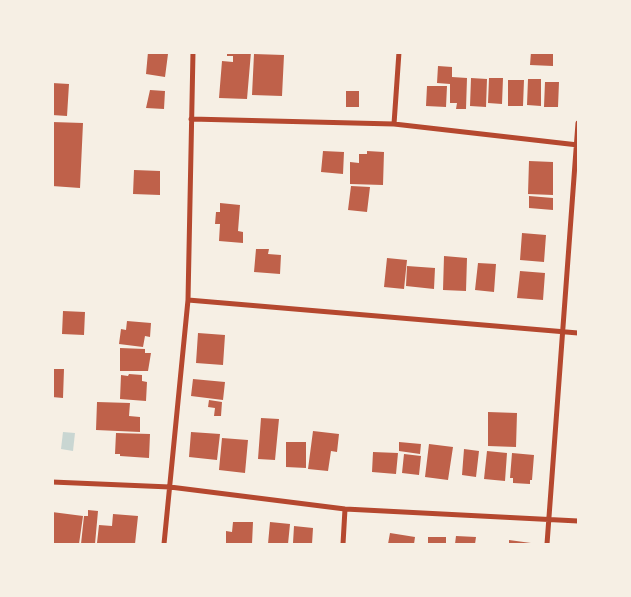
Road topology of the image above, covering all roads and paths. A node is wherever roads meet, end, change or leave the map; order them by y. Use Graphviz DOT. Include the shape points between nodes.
graph roads {
  1 [pos="193,52"];
  2 [pos="399,52"];
  3 [pos="191,119"];
  4 [pos="578,123"];
  5 [pos="394,124"];
  6 [pos="578,145"];
  7 [pos="188,300"];
  8 [pos="564,332"];
  9 [pos="578,333"];
  10 [pos="52,482"];
  11 [pos="170,487"];
  12 [pos="345,509"];
  13 [pos="549,519"];
  14 [pos="578,521"];
  15 [pos="164,544"];
  16 [pos="343,544"];
  17 [pos="547,544"];
  1 -- 3 [label="street"];
  2 -- 5 [label="street"];
  3 -- 5 [label="street"];
  3 -- 7 [label="street"];
  4 -- 6 [label="street"];
  5 -- 6 [label="street"];
  6 -- 8 [label="street"];
  7 -- 8 [label="street"];
  7 -- 11 [label="street"];
  8 -- 9 [label="street"];
  8 -- 13 [label="street"];
  10 -- 11 [label="street"];
  11 -- 12 [label="street"];
  11 -- 15 [label="street"];
  12 -- 13 [label="street"];
  12 -- 16 [label="street"];
  13 -- 14 [label="street"];
  13 -- 17 [label="street"];
}
